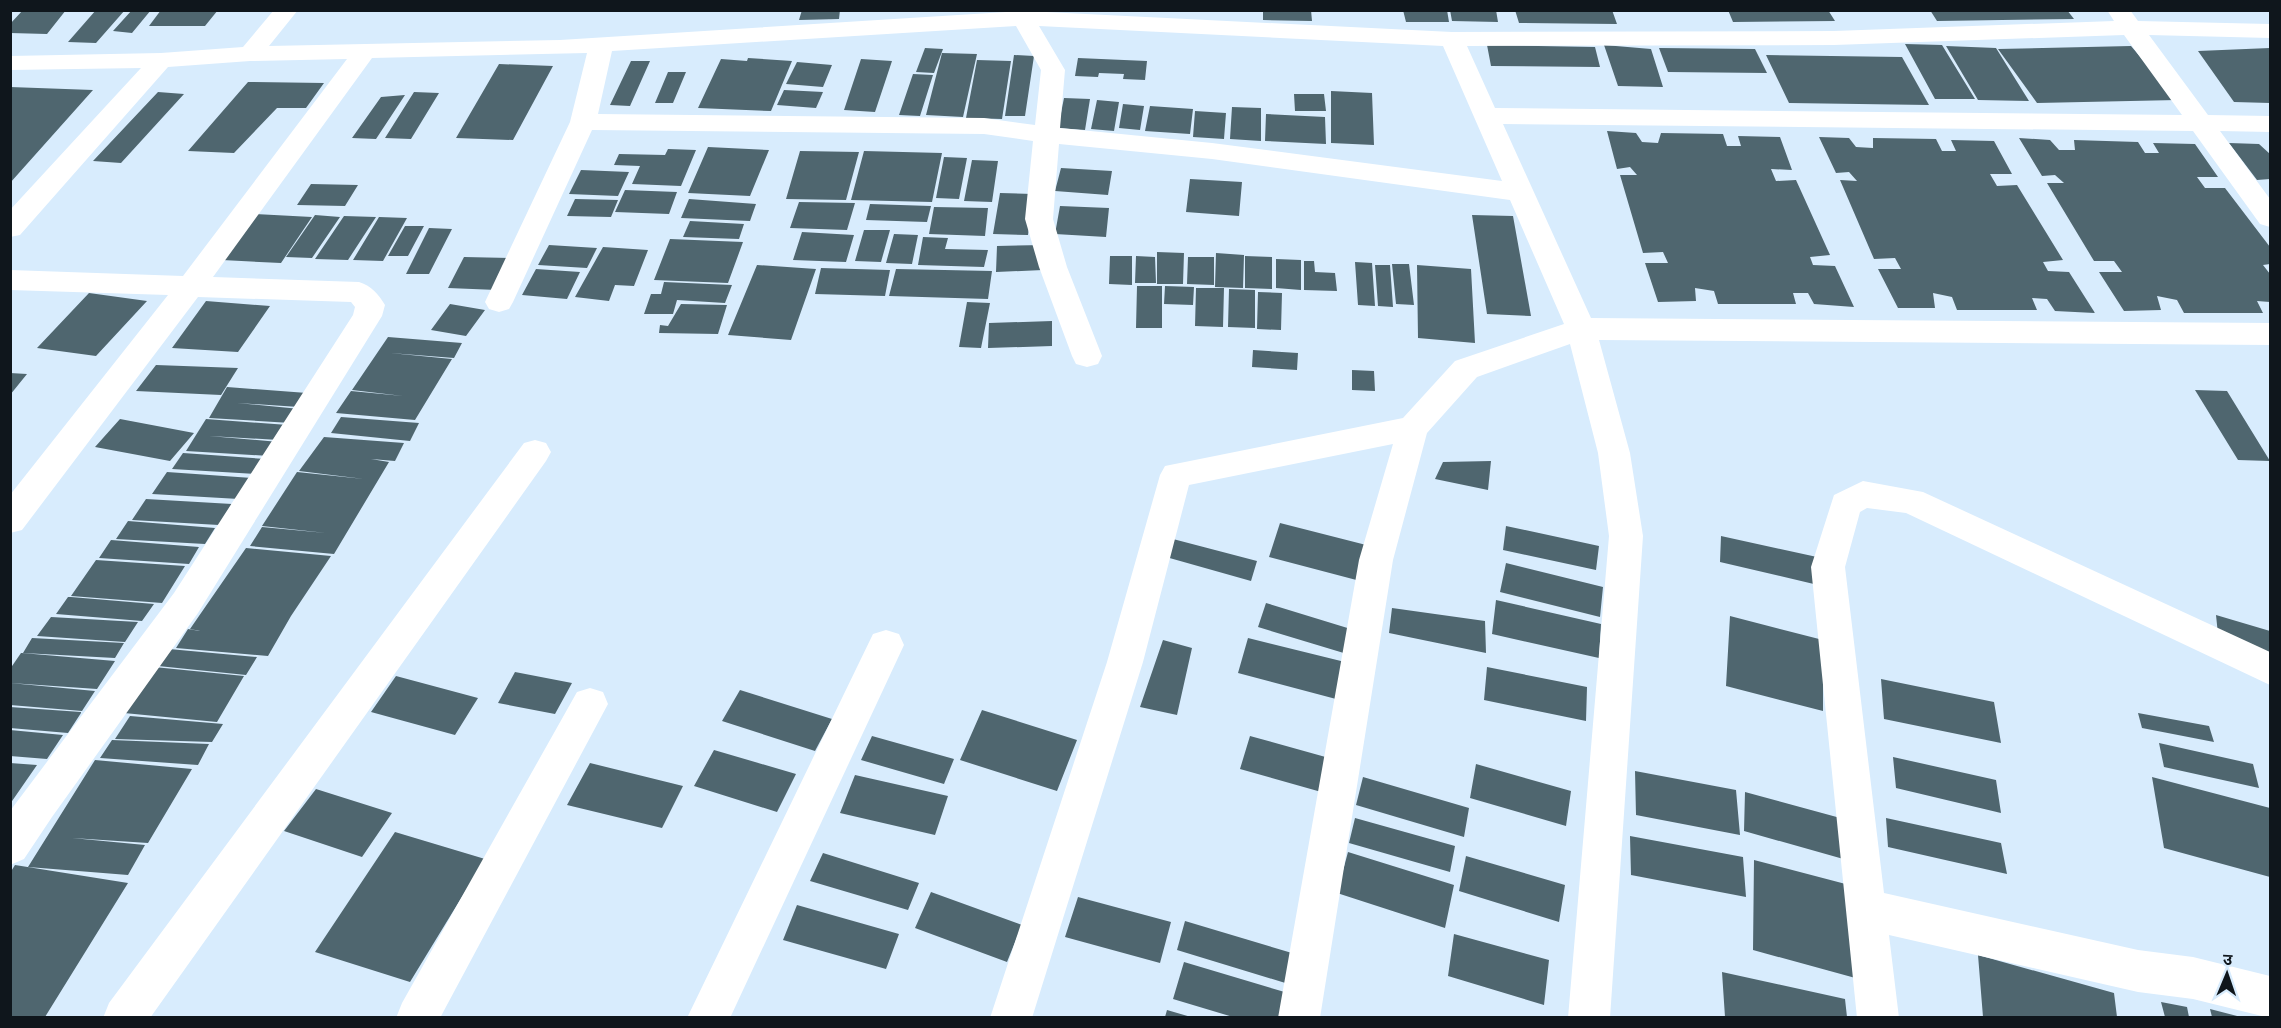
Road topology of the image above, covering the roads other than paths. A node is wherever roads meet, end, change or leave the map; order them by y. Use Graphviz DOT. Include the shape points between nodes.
graph roads {
  1 [pos="287,10"];
  2 [pos="1019,14"];
  3 [pos="2124,19"];
  4 [pos="2271,30"];
  5 [pos="1452,39"];
  6 [pos="601,45"];
  7 [pos="365,51"];
  8 [pos="250,54"];
  9 [pos="161,60"];
  10 [pos="10,63"];
  11 [pos="1487,116"];
  12 [pos="583,122"];
  13 [pos="2199,123"];
  14 [pos="2271,124"];
  15 [pos="1045,135"];
  16 [pos="1522,193"];
  17 [pos="2271,218"];
  18 [pos="10,228"];
  19 [pos="10,280"];
  20 [pos="190,287"];
  21 [pos="499,302"];
  22 [pos="1581,329"];
  23 [pos="2271,334"];
  24 [pos="1087,356"];
  25 [pos="1413,428"];
  26 [pos="535,452"];
  27 [pos="10,520"];
  28 [pos="886,645"];
  29 [pos="2271,669"];
  30 [pos="590,704"];
  31 [pos="10,846"];
  32 [pos="1866,909"];
  33 [pos="2271,998"];
  34 [pos="123,1017"];
  35 [pos="417,1017"];
  36 [pos="708,1017"];
  37 [pos="1011,1017"];
  38 [pos="1299,1017"];
  39 [pos="1589,1017"];
  40 [pos="1878,1017"];
  1 -- 8 [label="street"];
  2 -- 5 [label="street"];
  2 -- 6 [label="street"];
  2 -- 15 [label="street" via="1053,70"];
  3 -- 4 [label="street"];
  3 -- 5 [label="street" via="1834,38"];
  3 -- 13 [label="street"];
  5 -- 11 [label="street"];
  6 -- 7 [label="street"];
  6 -- 12 [label="street"];
  7 -- 8 [label="street"];
  7 -- 20 [label="street"];
  8 -- 9 [label="street"];
  9 -- 10 [label="street"];
  9 -- 18 [label="street"];
  11 -- 13 [label="street"];
  11 -- 16 [label="street"];
  12 -- 15 [label="street" via="984,126"];
  12 -- 21 [label="street"];
  13 -- 14 [label="street"];
  13 -- 17 [label="street"];
  15 -- 16 [label="street" via="1212,151"];
  15 -- 24 [label="street" via="1039,219"];
  16 -- 22 [label="street"];
  19 -- 20 [label="street"];
  20 -- 27 [label="street"];
  20 -- 31 [label="street" via="359,292 370,305 367,316 186,603"];
  22 -- 23 [label="street"];
  22 -- 25 [label="street" via="1466,369"];
  22 -- 39 [label="street" via="1614,453 1626,536"];
  25 -- 37 [label="street" via="1176,475 1125,662"];
  25 -- 38 [label="street" via="1376,560"];
  26 -- 34 [label="street"];
  28 -- 36 [label="street"];
  29 -- 32 [label="street" via="1911,501 1863,494 1846,504 1828,567"];
  30 -- 35 [label="street"];
  32 -- 33 [label="street"];
  32 -- 40 [label="street"];
}
